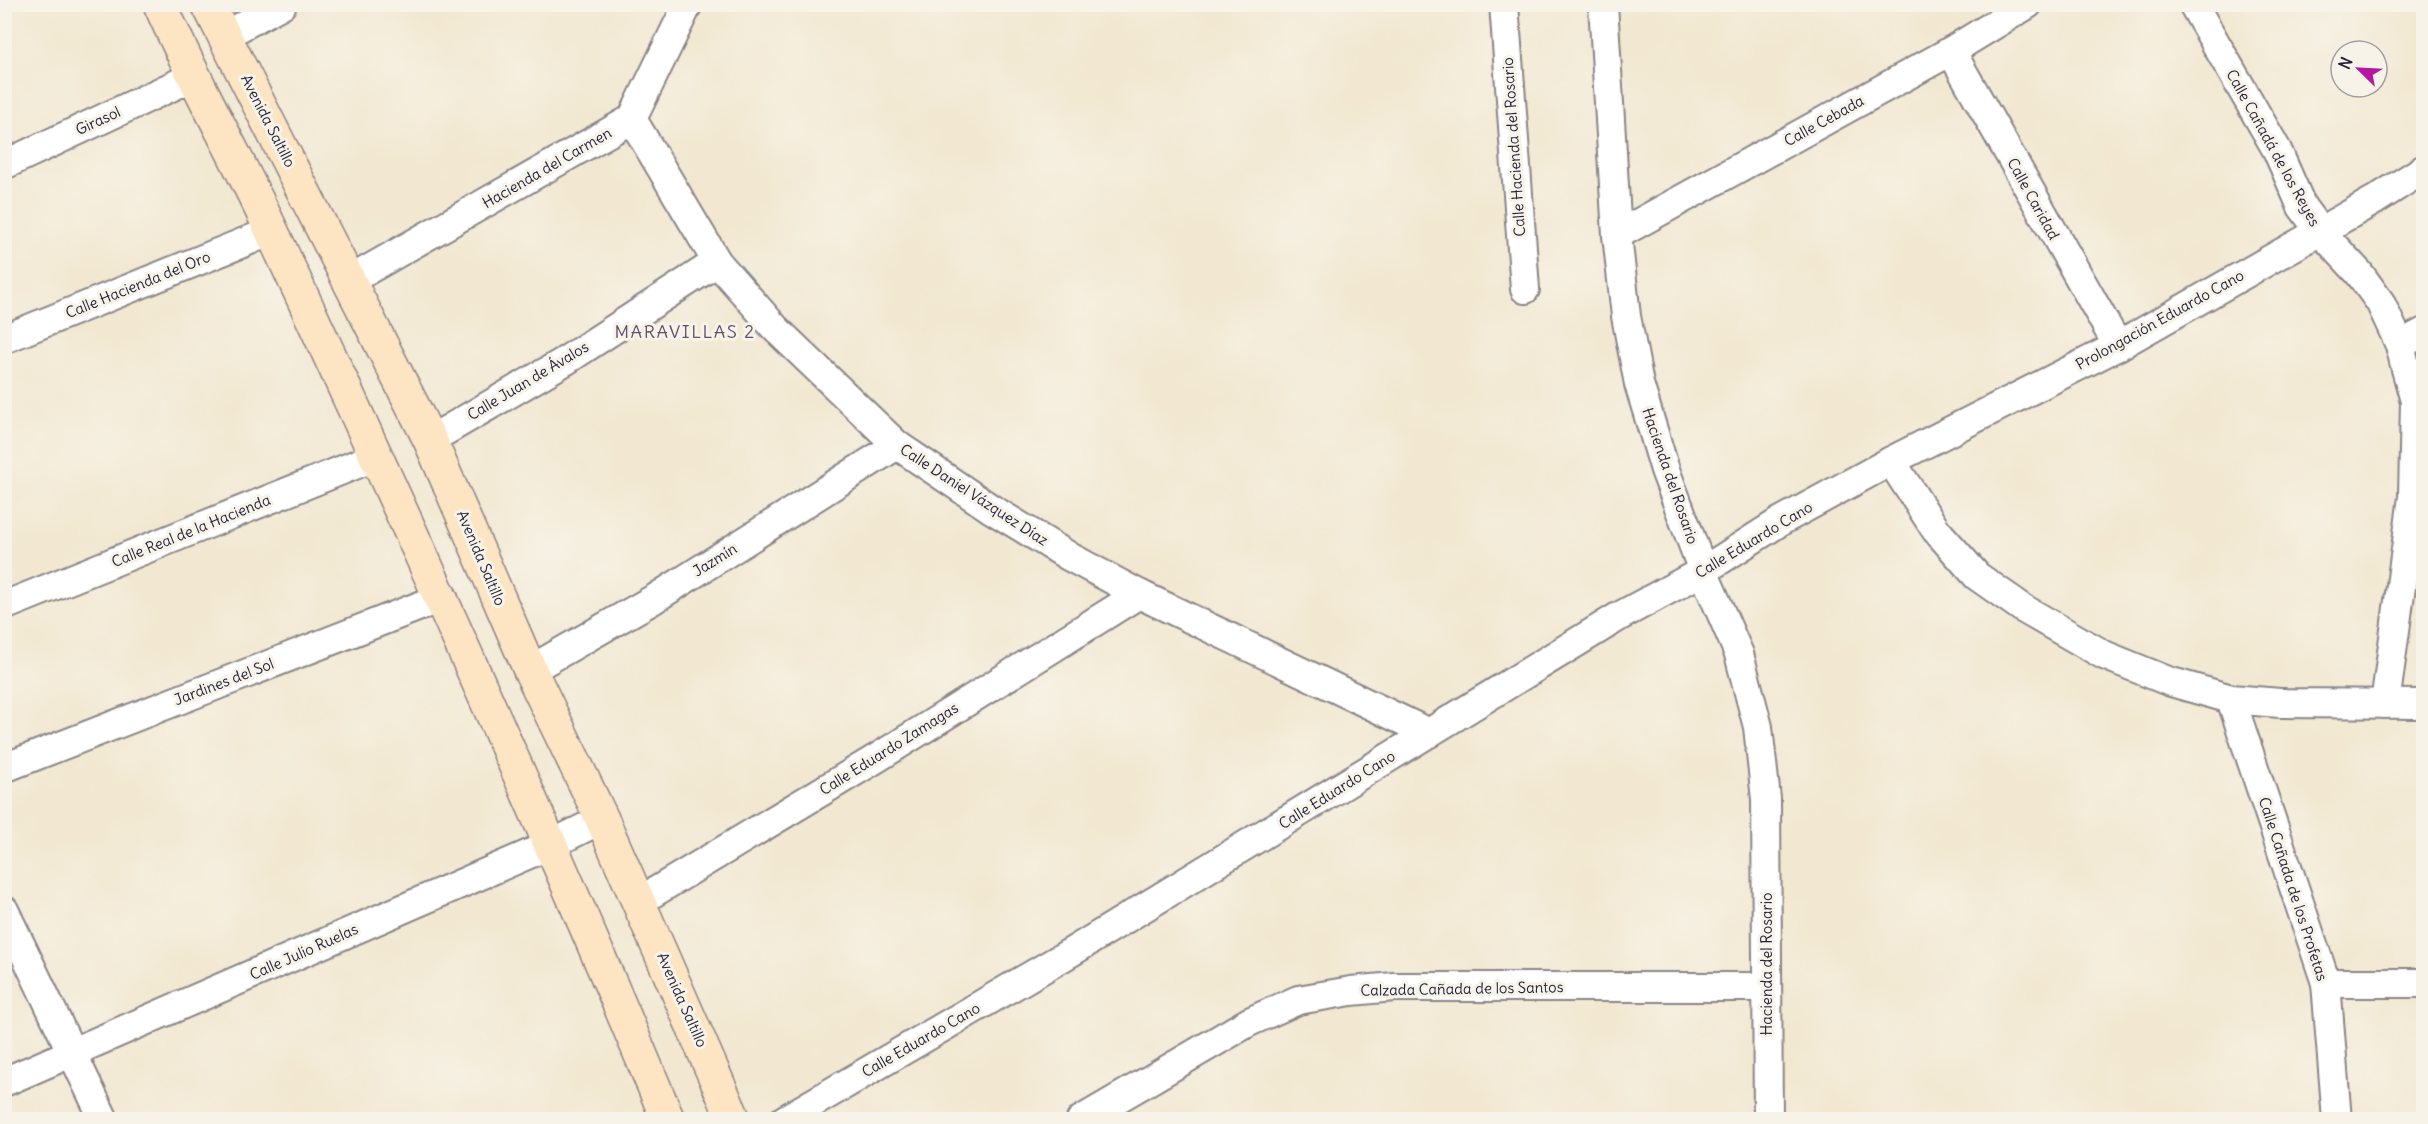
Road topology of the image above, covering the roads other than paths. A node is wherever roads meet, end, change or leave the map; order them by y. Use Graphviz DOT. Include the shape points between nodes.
graph roads {
  1 [pos="160,4"];
  2 [pos="208,4"];
  3 [pos="282,4"];
  4 [pos="688,4"];
  5 [pos="1504,4"];
  6 [pos="1603,4"];
  7 [pos="2028,4"];
  8 [pos="2193,4"];
  9 [pos="224,36"];
  10 [pos="1951,51"];
  11 [pos="192,78"];
  12 [pos="632,119"];
  13 [pos="4,165"];
  14 [pos="2424,169"];
  15 [pos="2319,230"];
  16 [pos="272,231"];
  17 [pos="1617,235"];
  18 [pos="717,262"];
  19 [pos="350,280"];
  20 [pos="1525,289"];
  21 [pos="2412,338"];
  22 [pos="4,339"];
  23 [pos="2118,346"];
  24 [pos="2419,401"];
  25 [pos="430,440"];
  26 [pos="897,445"];
  27 [pos="377,456"];
  28 [pos="1891,461"];
  29 [pos="1703,571"];
  30 [pos="1139,594"];
  31 [pos="443,597"];
  32 [pos="4,606"];
  33 [pos="530,670"];
  34 [pos="2231,699"];
  35 [pos="2385,704"];
  36 [pos="2424,704"];
  37 [pos="1429,733"];
  38 [pos="4,768"];
  39 [pos="602,819"];
  40 [pos="552,844"];
  41 [pos="638,902"];
  42 [pos="4,910"];
  43 [pos="2326,983"];
  44 [pos="2424,983"];
  45 [pos="1767,987"];
  46 [pos="72,1053"];
  47 [pos="4,1082"];
  48 [pos="104,1119"];
  49 [pos="668,1119"];
  50 [pos="734,1119"];
  51 [pos="784,1119"];
  52 [pos="1081,1119"];
  53 [pos="1768,1119"];
  54 [pos="2337,1119"];
  1 -- 11 [label="street"];
  2 -- 9 [label="street, Avenida Saltillo"];
  3 -- 9 [label="street"];
  4 -- 12 [label="street"];
  5 -- 20 [label="street, Calle Hacienda del Rosario"];
  6 -- 17 [label="street, Hacienda del Rosario"];
  7 -- 10 [label="street, Calle Cebada"];
  8 -- 15 [label="street, Calle Cañadá de los Reyes" via="2277,150 2302,207"];
  9 -- 19 [label="street, Avenida Saltillo"];
  10 -- 17 [label="street, Calle Cebada"];
  10 -- 23 [label="street, Calle Caridad"];
  11 -- 13 [label="street, Girasol"];
  11 -- 16 [label="street"];
  12 -- 18 [label="street, Calle Daniel Vázquez Díaz"];
  12 -- 19 [label="street, Hacienda del Carmen"];
  14 -- 15 [label="street, Prolongación Eduardo Cano"];
  15 -- 21 [label="street, Calle Cañadá de los Reyes"];
  15 -- 23 [label="street, Prolongación Eduardo Cano"];
  16 -- 22 [label="street, Calle Hacienda del Oro"];
  16 -- 27 [label="street"];
  17 -- 29 [label="street, Hacienda del Rosario" via="1626,316 1640,384 1665,470"];
  18 -- 25 [label="street, Calle Juan de Ávalos" via="565,361"];
  18 -- 26 [label="street, Calle Daniel Vázquez Díaz" via="775,328"];
  19 -- 25 [label="street, Avenida Saltillo"];
  21 -- 24 [label="street, Calle Cañadá de los Reyes"];
  23 -- 28 [label="street, Prolongación Eduardo Cano"];
  24 -- 35 [label="street, Calle Cañadá de los Reyes" via="2413,497"];
  25 -- 33 [label="street, Avenida Saltillo"];
  26 -- 30 [label="street, Calle Daniel Vázquez Díaz" via="1000,514"];
  26 -- 33 [label="street, Jazmín" via="654,599"];
  27 -- 31 [label="street"];
  27 -- 32 [label="street, Calle Real de la Hacienda"];
  28 -- 29 [label="street, Calle Eduardo Cano" via="1780,521"];
  28 -- 34 [label="street" via="1936,531 1977,576 1995,589 2104,655 2168,681"];
  29 -- 37 [label="street, Calle Eduardo Cano" via="1618,617"];
  29 -- 45 [label="street, Hacienda del Rosario" via="1739,654 1758,727 1766,799"];
  30 -- 37 [label="street, Calle Daniel Vázquez Díaz"];
  30 -- 41 [label="street, Calle Eduardo Zamagas"];
  31 -- 38 [label="street, Jardines del Sol"];
  31 -- 40 [label="street"];
  33 -- 39 [label="street, Avenida Saltillo"];
  34 -- 35 [label="street"];
  34 -- 43 [label="street, Calle Cañada de los Profetas"];
  35 -- 36 [label="street"];
  37 -- 51 [label="street, Calle Eduardo Cano" via="1093,939"];
  39 -- 40 [label="street, Calle Julio Ruelas"];
  39 -- 41 [label="street, Avenida Saltillo"];
  40 -- 46 [label="street, Calle Julio Ruelas"];
  40 -- 49 [label="street"];
  41 -- 50 [label="street, Avenida Saltillo"];
  42 -- 46 [label="street"];
  43 -- 44 [label="street"];
  43 -- 54 [label="street, Calle Cañada de los Profetas"];
  45 -- 52 [label="street, Calzada Cañada de los Santos" via="1394,987 1298,1000 1249,1022"];
  45 -- 53 [label="street, Hacienda del Rosario"];
  46 -- 47 [label="street, Calle Julio Ruelas"];
  46 -- 48 [label="street"];
}
